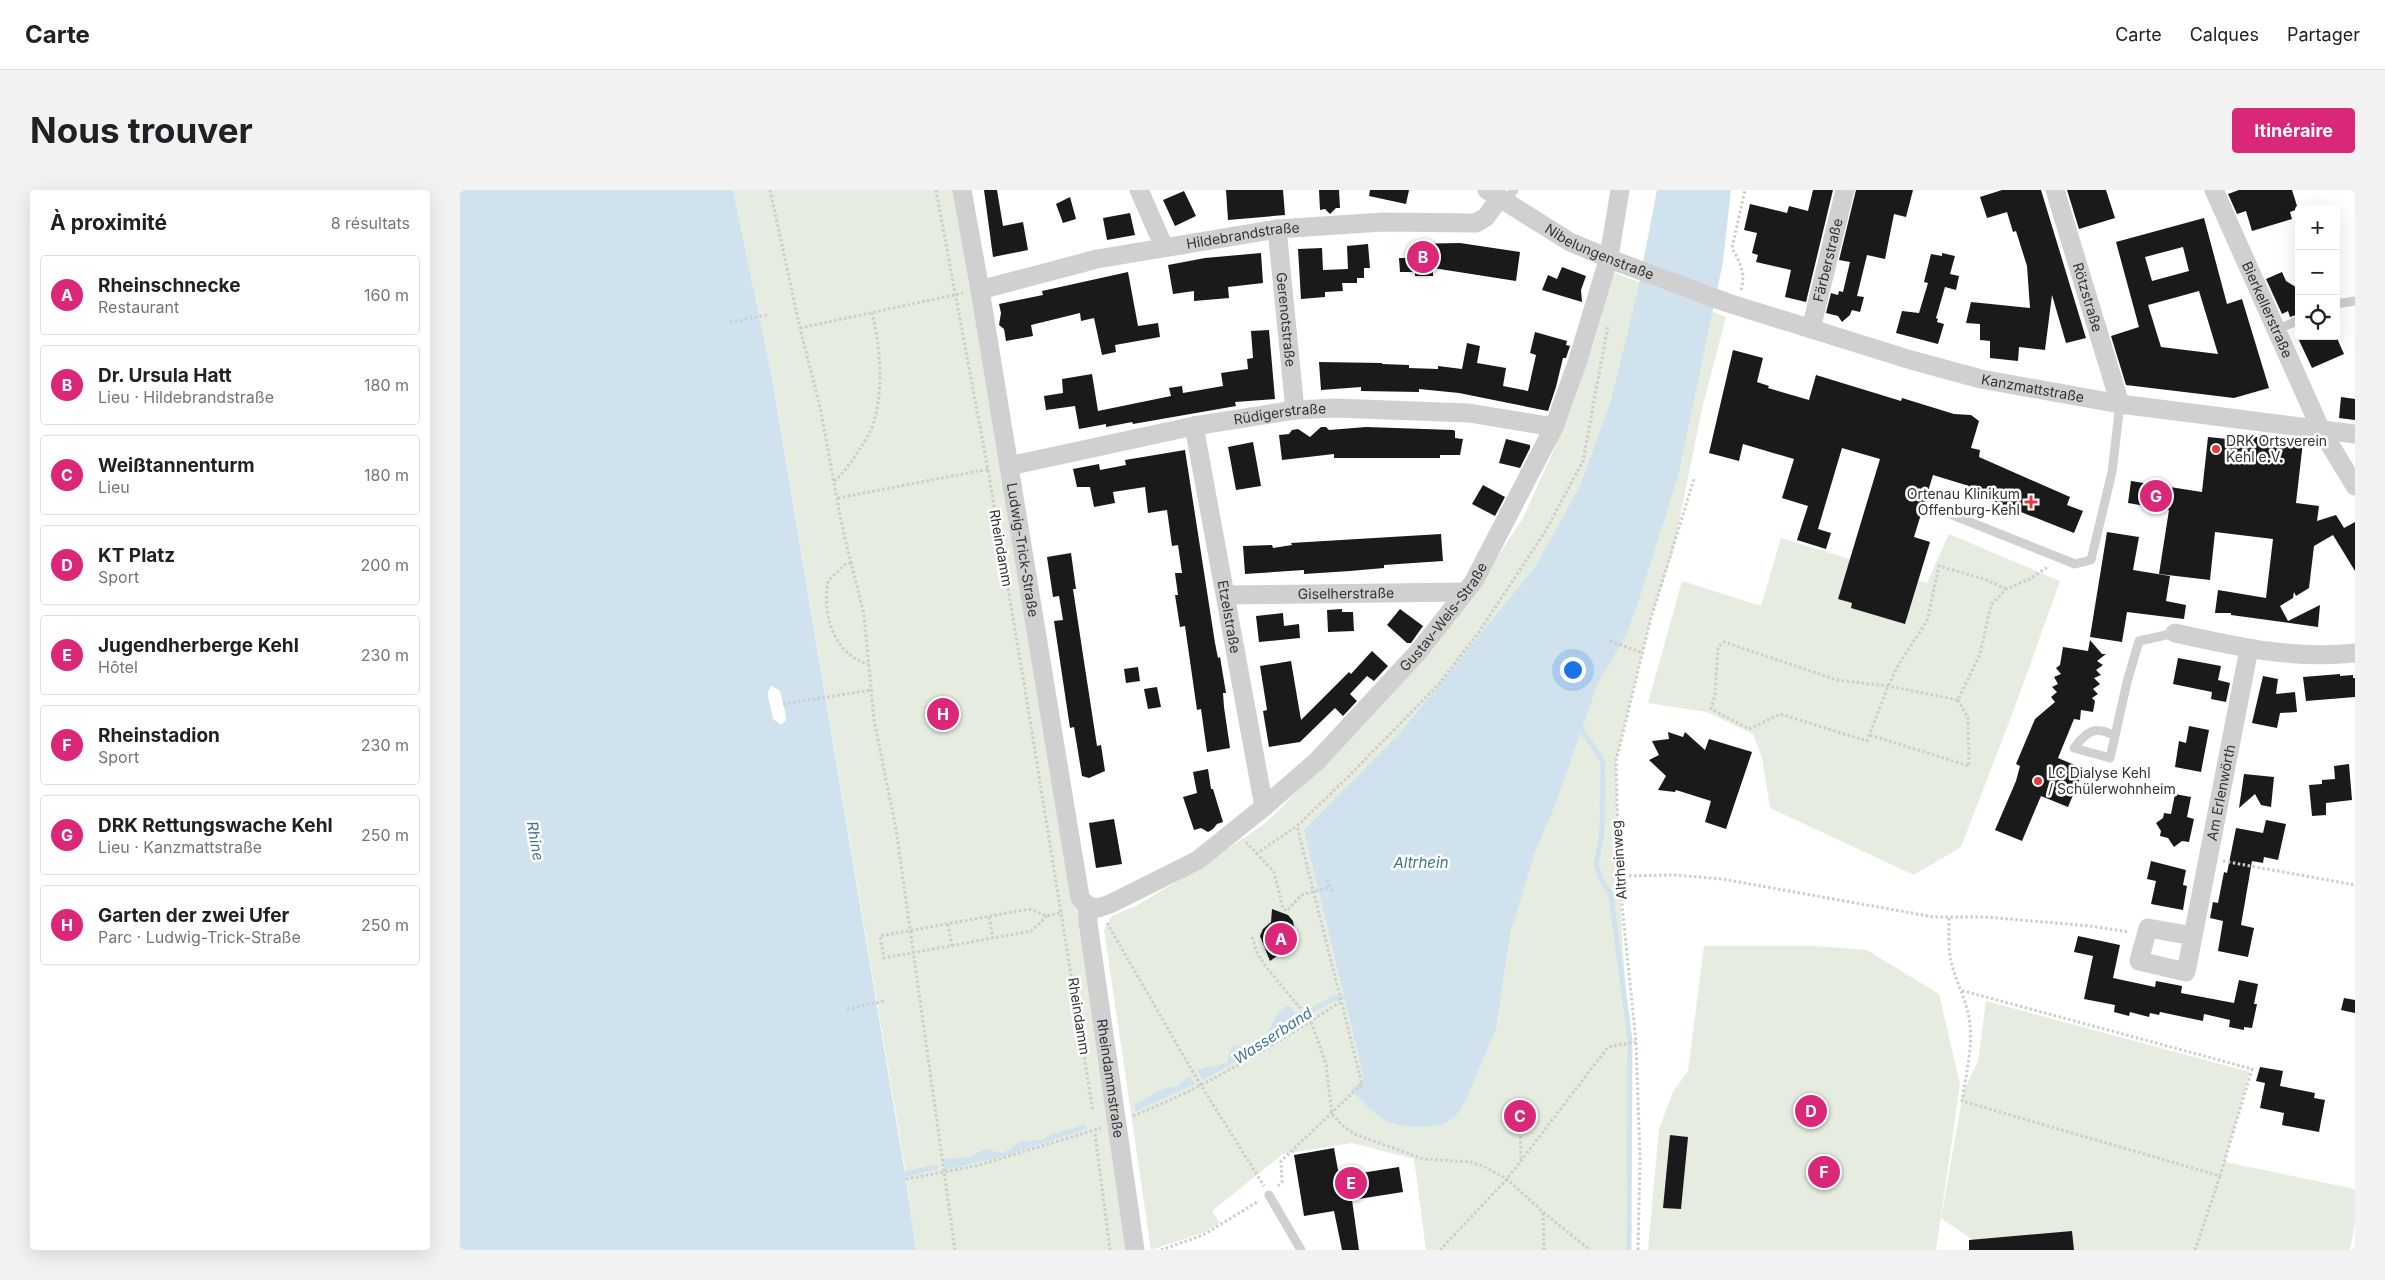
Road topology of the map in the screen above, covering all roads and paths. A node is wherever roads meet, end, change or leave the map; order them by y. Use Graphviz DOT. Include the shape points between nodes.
graph roads {
  1 [pos="770,190"];
  2 [pos="936,190"];
  3 [pos="962,190"];
  4 [pos="1139,190"];
  5 [pos="1620,190"];
  6 [pos="1744,190"];
  7 [pos="1845,190"];
  8 [pos="2055,190"];
  9 [pos="2214,190"];
  10 [pos="1501,195"];
  11 [pos="1277,229"];
  12 [pos="1164,247"];
  13 [pos="1617,261"];
  14 [pos="980,290"];
  15 [pos="956,295"];
  16 [pos="2355,301"];
  17 [pos="1727,302"];
  18 [pos="2340,303"];
  19 [pos="872,313"];
  20 [pos="767,315"];
  21 [pos="730,322"];
  22 [pos="2295,322"];
  23 [pos="800,328"];
  24 [pos="1811,329"];
  25 [pos="2276,330"];
  26 [pos="2120,404"];
  27 [pos="1295,410"];
  28 [pos="1194,426"];
  29 [pos="1554,427"];
  30 [pos="2321,430"];
  31 [pos="2355,434"];
  32 [pos="1010,466"];
  33 [pos="988,470"];
  34 [pos="1694,479"];
  35 [pos="834,481"];
  36 [pos="2355,486"];
  37 [pos="838,498"];
  38 [pos="1944,512"];
  39 [pos="2060,558"];
  40 [pos="850,563"];
  41 [pos="2006,589"];
  42 [pos="1465,592"];
  43 [pos="1226,595"];
  44 [pos="2175,633"];
  45 [pos="1610,641"];
  46 [pos="2249,649"];
  47 [pos="1643,653"];
  48 [pos="2355,653"];
  49 [pos="868,664"];
  50 [pos="1888,686"];
  51 [pos="871,690"];
  52 [pos="1958,700"];
  53 [pos="783,704"];
  54 [pos="1870,735"];
  55 [pos="2116,736"];
  56 [pos="1264,807"];
  57 [pos="2208,858"];
  58 [pos="1619,876"];
  59 [pos="1326,880"];
  60 [pos="2355,885"];
  61 [pos="1330,887"];
  62 [pos="1313,891"];
  63 [pos="1333,893"];
  64 [pos="1093,907"];
  65 [pos="1062,912"];
  66 [pos="1047,916"];
  67 [pos="989,917"];
  68 [pos="1949,918"];
  69 [pos="948,924"];
  70 [pos="911,930"];
  71 [pos="2144,935"];
  72 [pos="2194,936"];
  73 [pos="1252,937"];
  74 [pos="993,938"];
  75 [pos="952,946"];
  76 [pos="914,953"];
  77 [pos="1960,990"];
  78 [pos="885,1001"];
  79 [pos="1340,1002"];
  80 [pos="847,1009"];
  81 [pos="1311,1021"];
  82 [pos="1636,1042"];
  83 [pos="1202,1086"];
  84 [pos="1093,1112"];
  85 [pos="1332,1114"];
  86 [pos="1520,1121"];
  87 [pos="1116,1122"];
  88 [pos="1096,1134"];
  89 [pos="1521,1162"];
  90 [pos="943,1171"];
  91 [pos="2220,1176"];
  92 [pos="906,1179"];
  93 [pos="1507,1179"];
  94 [pos="1269,1195"];
  95 [pos="1543,1212"];
  96 [pos="955,1250"];
  97 [pos="1110,1250"];
  98 [pos="1135,1250"];
  99 [pos="1161,1250"];
  100 [pos="1301,1250"];
  101 [pos="1440,1250"];
  102 [pos="1544,1250"];
  103 [pos="1590,1250"];
  104 [pos="1638,1250"];
  105 [pos="2194,1250"];
  1 -- 23 [label="path"];
  2 -- 15 [label="path, Rheindamm"];
  3 -- 14 [label="street, Ludwig-Trick-Straße"];
  4 -- 12 [label="street"];
  5 -- 13 [label="street, Gustav-Weis-Straße"];
  6 -- 17 [label="path" via="1732,248 1740,262 1744,280"];
  7 -- 24 [label="street, Färberstraße"];
  8 -- 26 [label="street, Rötzstraße"];
  9 -- 25 [label="street, Bierkellerstraße"];
  10 -- 11 [label="street, Hildebrandstraße" via="1486,217 1476,222 1383,222"];
  10 -- 13 [label="street, Nibelungenstraße" via="1570,242"];
  11 -- 12 [label="street, Hildebrandstraße"];
  11 -- 27 [label="street, Gerenotstraße"];
  12 -- 14 [label="street, Hildebrandstraße" via="1097,259"];
  13 -- 17 [label="street, Nibelungenstraße"];
  13 -- 29 [label="street, Gustav-Weis-Straße"];
  14 -- 32 [label="street, Ludwig-Trick-Straße"];
  15 -- 19 [label="path"];
  15 -- 33 [label="path, Rheindamm"];
  16 -- 18 [label="lane"];
  17 -- 24 [label="street, Kanzmattstraße"];
  19 -- 23 [label="path"];
  19 -- 35 [label="path" via="879,399 874,422 860,448"];
  20 -- 21 [label="path"];
  22 -- 25 [label="lane"];
  23 -- 35 [label="path"];
  24 -- 26 [label="street, Kanzmattstraße" via="1981,379"];
  25 -- 30 [label="street, Bierkellerstraße"];
  26 -- 30 [label="street, Kanzmattstraße"];
  26 -- 39 [label="lane" via="2112,472 2091,560 2076,564"];
  27 -- 28 [label="street, Rüdigerstraße"];
  27 -- 29 [label="street, Rüdigerstraße" via="1335,408 1469,413"];
  28 -- 32 [label="street, Rüdigerstraße"];
  28 -- 43 [label="street, Etzelstraße"];
  29 -- 42 [label="street, Gustav-Weis-Straße" via="1474,581"];
  30 -- 31 [label="street, Kanzmattstraße"];
  30 -- 36 [label="street, Bierkellerstraße"];
  32 -- 64 [label="street, Ludwig-Trick-Straße" via="1080,898"];
  33 -- 37 [label="path"];
  33 -- 65 [label="path, Rheindamm"];
  34 -- 47 [label="path, Altrheinweg"];
  35 -- 37 [label="path"];
  37 -- 40 [label="path"];
  38 -- 39 [label="lane"];
  39 -- 41 [label="path" via="2030,579"];
  40 -- 49 [label="path" via="864,615"];
  40 -- 49 [label="path" via="828,581 830,619 837,644 858,661"];
  41 -- 50 [label="path" via="1988,580 1939,566 1927,621"];
  41 -- 52 [label="path" via="1991,605 1980,654"];
  42 -- 43 [label="street, Giselherstraße"];
  42 -- 56 [label="street, Gustav-Weis-Straße" via="1419,651 1367,709 1317,761"];
  43 -- 56 [label="street, Etzelstraße"];
  44 -- 46 [label="street"];
  44 -- 55 [label="lane" via="2139,641"];
  45 -- 47 [label="path"];
  46 -- 48 [label="street" via="2287,655"];
  46 -- 57 [label="street, Am Erlenwörth"];
  47 -- 58 [label="path, Altrheinweg" via="1616,761"];
  49 -- 51 [label="path"];
  50 -- 52 [label="path"];
  50 -- 54 [label="path"];
  50 -- 54 [label="path" via="1838,680 1724,642 1718,648 1711,708 1749,730 1780,714 1867,741"];
  51 -- 53 [label="path"];
  51 -- 70 [label="path"];
  52 -- 54 [label="path" via="1968,718 1969,766"];
  55 -- 55 [label="lane" via="2110,758 2074,748 2086,733 2104,730"];
  56 -- 64 [label="street, Gustav-Weis-Straße" via="1198,860"];
  57 -- 60 [label="path"];
  57 -- 72 [label="street, Am Erlenwörth"];
  58 -- 68 [label="path" via="1676,875 1722,879 1875,908"];
  58 -- 82 [label="path, Altrheinweg"];
  59 -- 61 [label="path"];
  61 -- 62 [label="path"];
  61 -- 63 [label="path"];
  62 -- 62 [label="path" via="1297,826 1256,854 1274,872 1283,910 1288,911 1301,895"];
  62 -- 79 [label="path"];
  64 -- 83 [label="path"];
  64 -- 87 [label="street, Rheindammstraße" via="1088,923"];
  65 -- 66 [label="path"];
  65 -- 84 [label="path, Rheindamm"];
  66 -- 67 [label="path" via="1029,909"];
  66 -- 74 [label="path" via="1031,931"];
  67 -- 69 [label="path"];
  67 -- 74 [label="path"];
  68 -- 71 [label="path" via="1986,917 2090,926"];
  68 -- 77 [label="path" via="1948,937"];
  69 -- 70 [label="path"];
  69 -- 75 [label="path"];
  70 -- 76 [label="path"];
  70 -- 76 [label="path" via="880,936 884,958"];
  71 -- 72 [label="street" via="2148,928"];
  71 -- 72 [label="street, Am Erlenwörth" via="2139,961 2186,972"];
  73 -- 81 [label="path" via="1266,967"];
  74 -- 75 [label="path"];
  75 -- 76 [label="path"];
  76 -- 90 [label="path"];
  77 -- 91 [label="path" via="1969,1014 1969,1052 1962,1101"];
  77 -- 91 [label="path" via="2252,1069"];
  78 -- 80 [label="path"];
  79 -- 81 [label="path"];
  79 -- 85 [label="path" via="1362,1084"];
  81 -- 83 [label="path"];
  81 -- 85 [label="path" via="1326,1064"];
  82 -- 89 [label="path" via="1608,1047"];
  82 -- 104 [label="path, Altrheinweg" via="1640,1158"];
  83 -- 87 [label="path"];
  83 -- 94 [label="path"];
  85 -- 93 [label="path" via="1354,1134 1370,1141 1424,1159 1471,1162"];
  85 -- 94 [label="path" via="1282,1161 1282,1182"];
  86 -- 89 [label="path"];
  87 -- 90 [label="path" via="1024,1152"];
  87 -- 98 [label="street, Rheindammstraße"];
  88 -- 97 [label="path"];
  89 -- 93 [label="path"];
  90 -- 92 [label="path"];
  90 -- 96 [label="path"];
  91 -- 105 [label="path"];
  93 -- 95 [label="path"];
  93 -- 101 [label="path"];
  94 -- 99 [label="path" via="1203,1235"];
  94 -- 100 [label="lane"];
  95 -- 102 [label="path"];
  95 -- 103 [label="path"];
}
